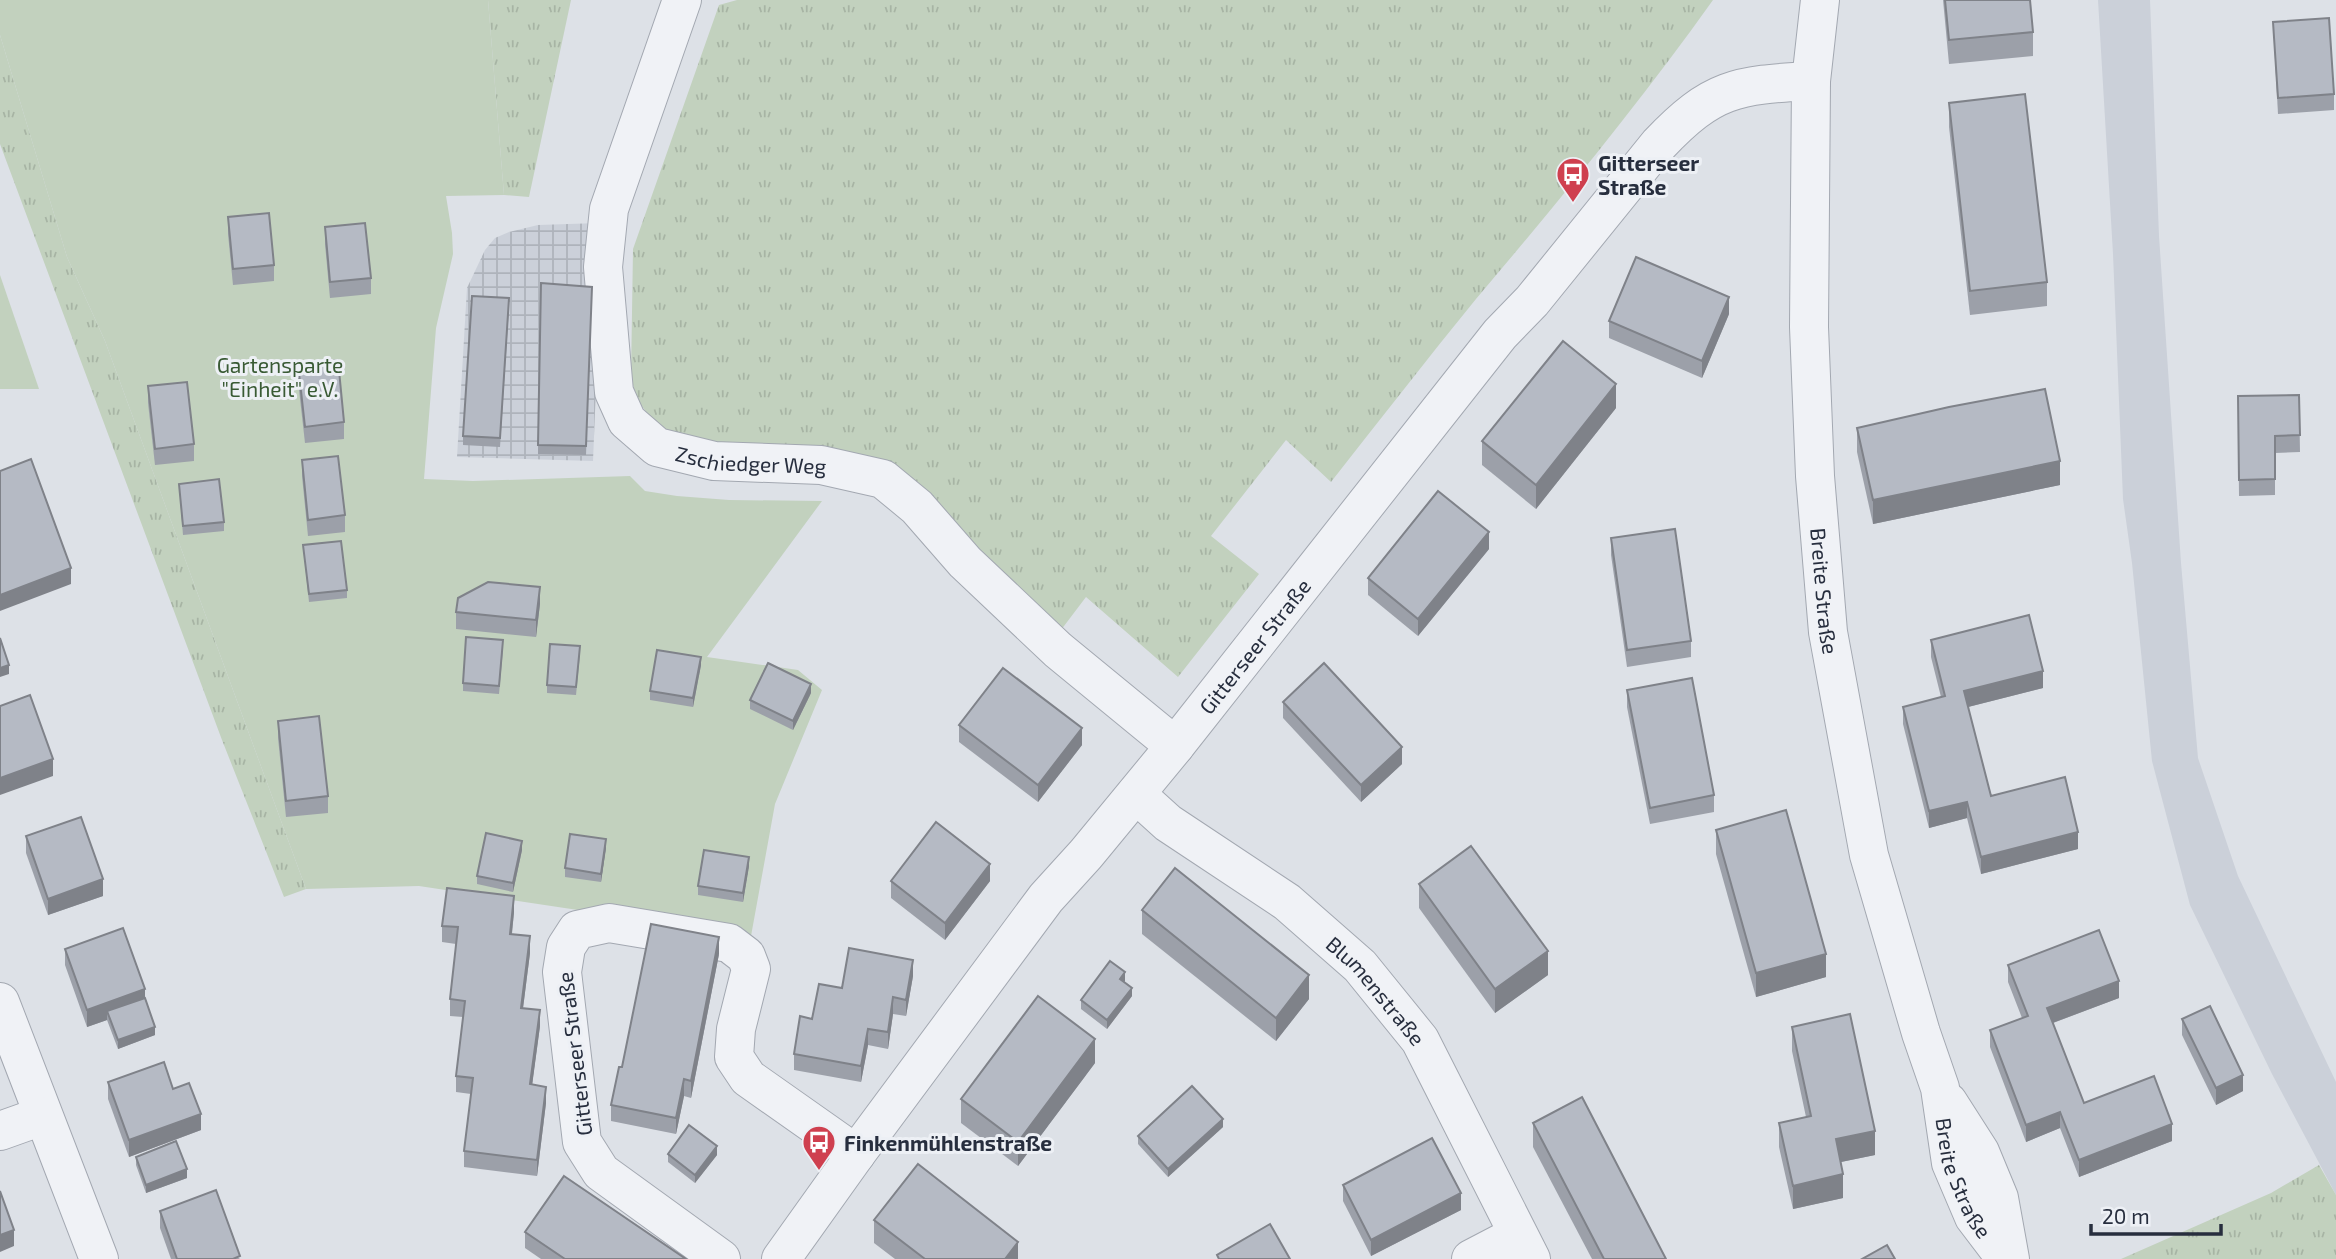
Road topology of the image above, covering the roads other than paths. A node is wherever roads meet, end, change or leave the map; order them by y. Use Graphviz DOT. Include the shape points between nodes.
graph roads {
  1 [pos="682,0"];
  2 [pos="1820,0"];
  3 [pos="1811,81"];
  4 [pos="1175,746"];
  5 [pos="1136,794"];
  6 [pos="0,1002"];
  7 [pos="42,1116"];
  8 [pos="0,1131"];
  9 [pos="856,1154"];
  10 [pos="1524,1247"];
  11 [pos="99,1259"];
  12 [pos="721,1259"];
  13 [pos="781,1259"];
  14 [pos="1471,1259"];
  15 [pos="2008,1259"];
  1 -- 4 [label="street, Zschiedger Weg" via="609,209 603,267 614,392 627,421 657,447 714,461 821,465 883,479 917,507 965,562 1058,650"];
  2 -- 3 [label="street"];
  3 -- 4 [label="street, Gitterseer Straße" via="1726,92 1674,128 1500,334"];
  3 -- 15 [label="street, Breite Straße" via="1809,327 1828,632 1869,855 1940,1088 1951,1163 1973,1217"];
  4 -- 5 [label="street, Gitterseer Straße"];
  5 -- 9 [label="street, Gitterseer Straße" via="1046,898"];
  5 -- 10 [label="street, Blumenstraße" via="1168,823 1287,902 1360,966 1420,1040"];
  6 -- 7 [label="street"];
  7 -- 8 [label="street"];
  7 -- 11 [label="street"];
  9 -- 12 [label="street, Gitterseer Straße" via="748,1078 734,1057 751,969 746,956 729,943 609,923 577,930 566,947 562,972 582,1142 601,1172"];
  9 -- 13 [label="street, Gitterseer Straße"];
  10 -- 14 [label="street"];
}
